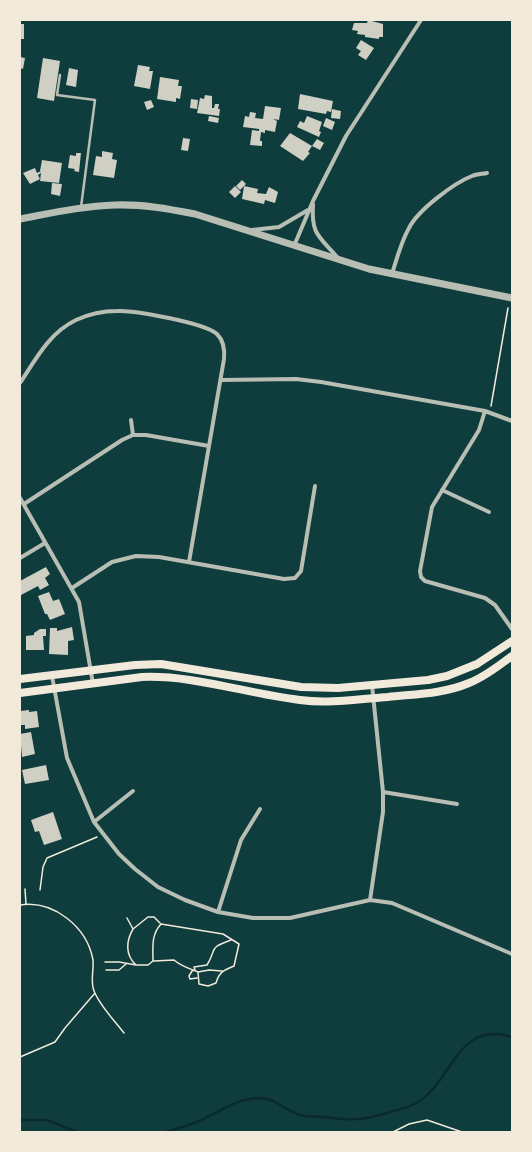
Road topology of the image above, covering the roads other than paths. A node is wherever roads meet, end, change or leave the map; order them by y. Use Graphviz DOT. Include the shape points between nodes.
graph roads {
  1 [pos="421,20"];
  2 [pos="60,75"];
  3 [pos="487,173"];
  4 [pos="313,201"];
  5 [pos="81,208"];
  6 [pos="309,210"];
  7 [pos="20,219"];
  8 [pos="241,230"];
  9 [pos="294,246"];
  10 [pos="340,260"];
  11 [pos="392,274"];
  12 [pos="512,298"];
  13 [pos="221,380"];
  14 [pos="20,383"];
  15 [pos="485,411"];
  16 [pos="131,420"];
  17 [pos="512,421"];
  18 [pos="133,435"];
  19 [pos="210,446"];
  20 [pos="315,486"];
  21 [pos="442,490"];
  22 [pos="20,498"];
  23 [pos="24,504"];
  24 [pos="489,512"];
  25 [pos="46,543"];
  26 [pos="20,558"];
  27 [pos="189,562"];
  28 [pos="72,588"];
  29 [pos="512,629"];
  30 [pos="512,641"];
  31 [pos="512,656"];
  32 [pos="91,671"];
  33 [pos="52,676"];
  34 [pos="20,680"];
  35 [pos="93,684"];
  36 [pos="372,685"];
  37 [pos="55,689"];
  38 [pos="20,693"];
  39 [pos="373,698"];
  40 [pos="133,791"];
  41 [pos="383,792"];
  42 [pos="457,804"];
  43 [pos="260,809"];
  44 [pos="94,822"];
  45 [pos="370,900"];
  46 [pos="218,912"];
  47 [pos="512,954"];
  1 -- 4 [label="street" via="346,136"];
  2 -- 5 [label="lane" via="57,95 96,100"];
  3 -- 11 [label="street" via="473,175 459,182 423,210 409,226"];
  4 -- 6 [label="street"];
  4 -- 10 [label="street" via="312,224 318,236"];
  5 -- 7 [label="street"];
  5 -- 8 [label="street" via="116,205 171,209 195,214"];
  6 -- 8 [label="street" via="279,227"];
  6 -- 9 [label="street"];
  8 -- 9 [label="street"];
  9 -- 10 [label="street"];
  10 -- 11 [label="street"];
  11 -- 12 [label="street"];
  13 -- 14 [label="street" via="224,346 210,329 122,310 91,315 63,328 48,342"];
  13 -- 15 [label="street" via="296,379"];
  13 -- 19 [label="street"];
  15 -- 17 [label="street"];
  15 -- 21 [label="street" via="478,430"];
  16 -- 18 [label="street"];
  18 -- 19 [label="street"];
  18 -- 23 [label="street"];
  19 -- 27 [label="street"];
  20 -- 27 [label="street" via="301,571 296,577 287,579"];
  21 -- 24 [label="street"];
  21 -- 29 [label="street" via="432,507 421,577 425,581 486,598 495,605"];
  22 -- 23 [label="street"];
  23 -- 25 [label="street"];
  25 -- 26 [label="street"];
  25 -- 28 [label="street"];
  27 -- 28 [label="street" via="153,556 126,557 108,564"];
  28 -- 32 [label="street" via="81,608"];
  30 -- 36 [label="main road" via="477,664 451,675 428,680"];
  31 -- 39 [label="main road" via="486,675 452,689"];
  32 -- 33 [label="main road"];
  32 -- 35 [label="street"];
  32 -- 36 [label="main road" via="160,664 301,687 327,689"];
  33 -- 34 [label="main road"];
  33 -- 37 [label="street"];
  35 -- 37 [label="main road"];
  35 -- 39 [label="main road" via="159,677 196,681 300,700 325,702"];
  36 -- 39 [label="street"];
  37 -- 38 [label="main road"];
  37 -- 44 [label="street" via="67,758"];
  39 -- 41 [label="street"];
  40 -- 44 [label="street"];
  41 -- 42 [label="street"];
  41 -- 45 [label="street" via="383,812"];
  43 -- 46 [label="street" via="241,840"];
  44 -- 46 [label="street" via="134,870 158,887"];
  45 -- 46 [label="street" via="290,918 253,918"];
  45 -- 47 [label="street" via="392,903"];
}
